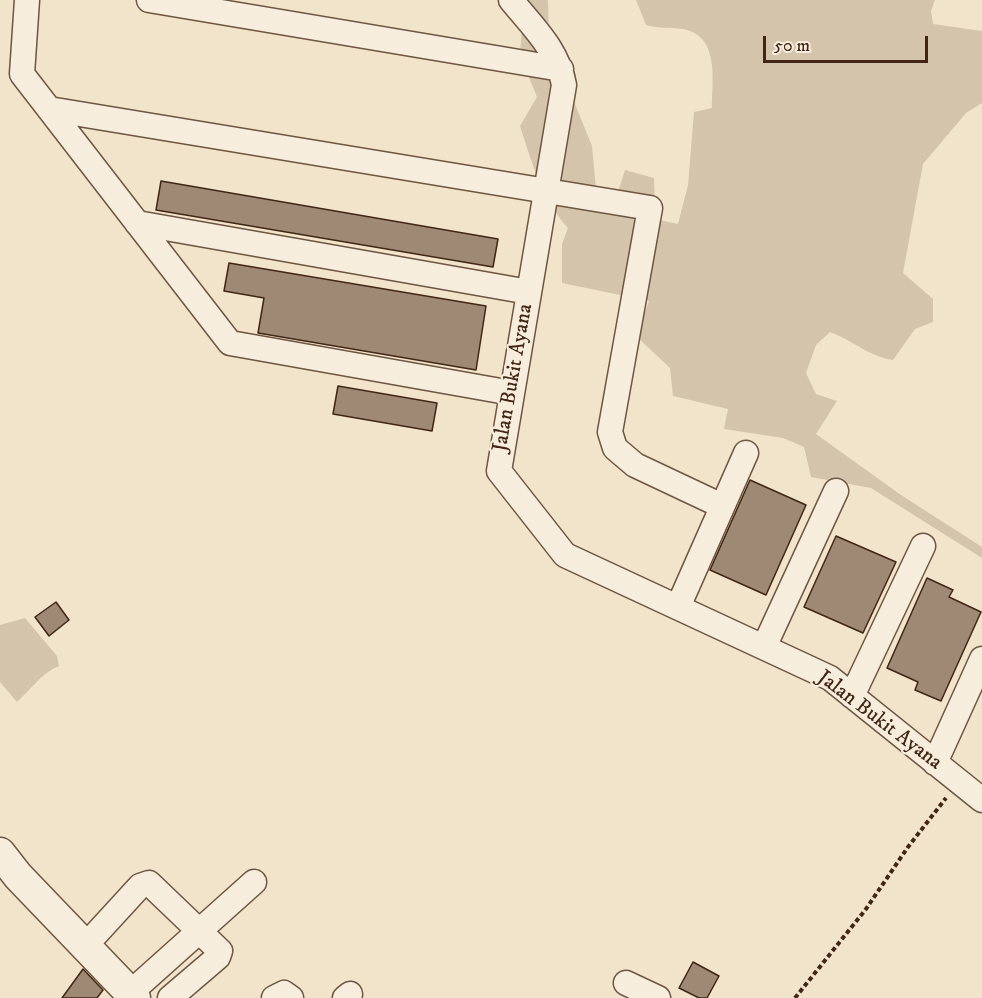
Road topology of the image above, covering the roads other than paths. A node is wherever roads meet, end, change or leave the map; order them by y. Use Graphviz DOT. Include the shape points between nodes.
graph roads {
  1 [pos="27,0"];
  2 [pos="148,0"];
  3 [pos="511,0"];
  4 [pos="561,69"];
  5 [pos="49,109"];
  6 [pos="547,191"];
  7 [pos="137,223"];
  8 [pos="529,292"];
  9 [pos="512,393"];
  10 [pos="746,453"];
  11 [pos="836,490"];
  12 [pos="722,506"];
  13 [pos="923,546"];
  14 [pos="678,607"];
  15 [pos="764,647"];
  16 [pos="982,659"];
  17 [pos="852,696"];
  18 [pos="935,763"];
  19 [pos="977,796"];
  20 [pos="0,853"];
  21 [pos="254,882"];
  22 [pos="200,931"];
  23 [pos="85,946"];
  24 [pos="626,983"];
  25 [pos="133,995"];
  26 [pos="170,998"];
  27 [pos="273,998"];
  28 [pos="291,998"];
  29 [pos="658,998"];
  1 -- 5 [label="street" via="22,74"];
  2 -- 4 [label="street"];
  3 -- 4 [label="street, Jalan Bukit Ayana" via="551,48"];
  4 -- 6 [label="street, Jalan Bukit Ayana" via="564,85"];
  5 -- 6 [label="street"];
  5 -- 7 [label="street"];
  6 -- 8 [label="street, Jalan Bukit Ayana"];
  6 -- 12 [label="street" via="650,208 610,432 615,448 634,465"];
  7 -- 8 [label="street"];
  7 -- 9 [label="street" via="230,343"];
  8 -- 9 [label="street, Jalan Bukit Ayana"];
  9 -- 14 [label="street, Jalan Bukit Ayana" via="499,471 565,555"];
  10 -- 12 [label="street"];
  11 -- 15 [label="street"];
  12 -- 14 [label="street"];
  13 -- 17 [label="street"];
  14 -- 15 [label="street, Jalan Bukit Ayana"];
  15 -- 17 [label="street, Jalan Bukit Ayana" via="830,678"];
  16 -- 18 [label="street"];
  17 -- 18 [label="street, Jalan Bukit Ayana"];
  18 -- 19 [label="street, Jalan Bukit Ayana"];
  20 -- 23 [label="street"];
  21 -- 22 [label="street"];
  22 -- 23 [label="street" via="161,892 144,883"];
  22 -- 25 [label="street"];
  22 -- 26 [label="street" via="219,948 220,954"];
  23 -- 25 [label="street"];
  24 -- 29 [label="street"];
  27 -- 28 [label="street" via="284,993"];
}
